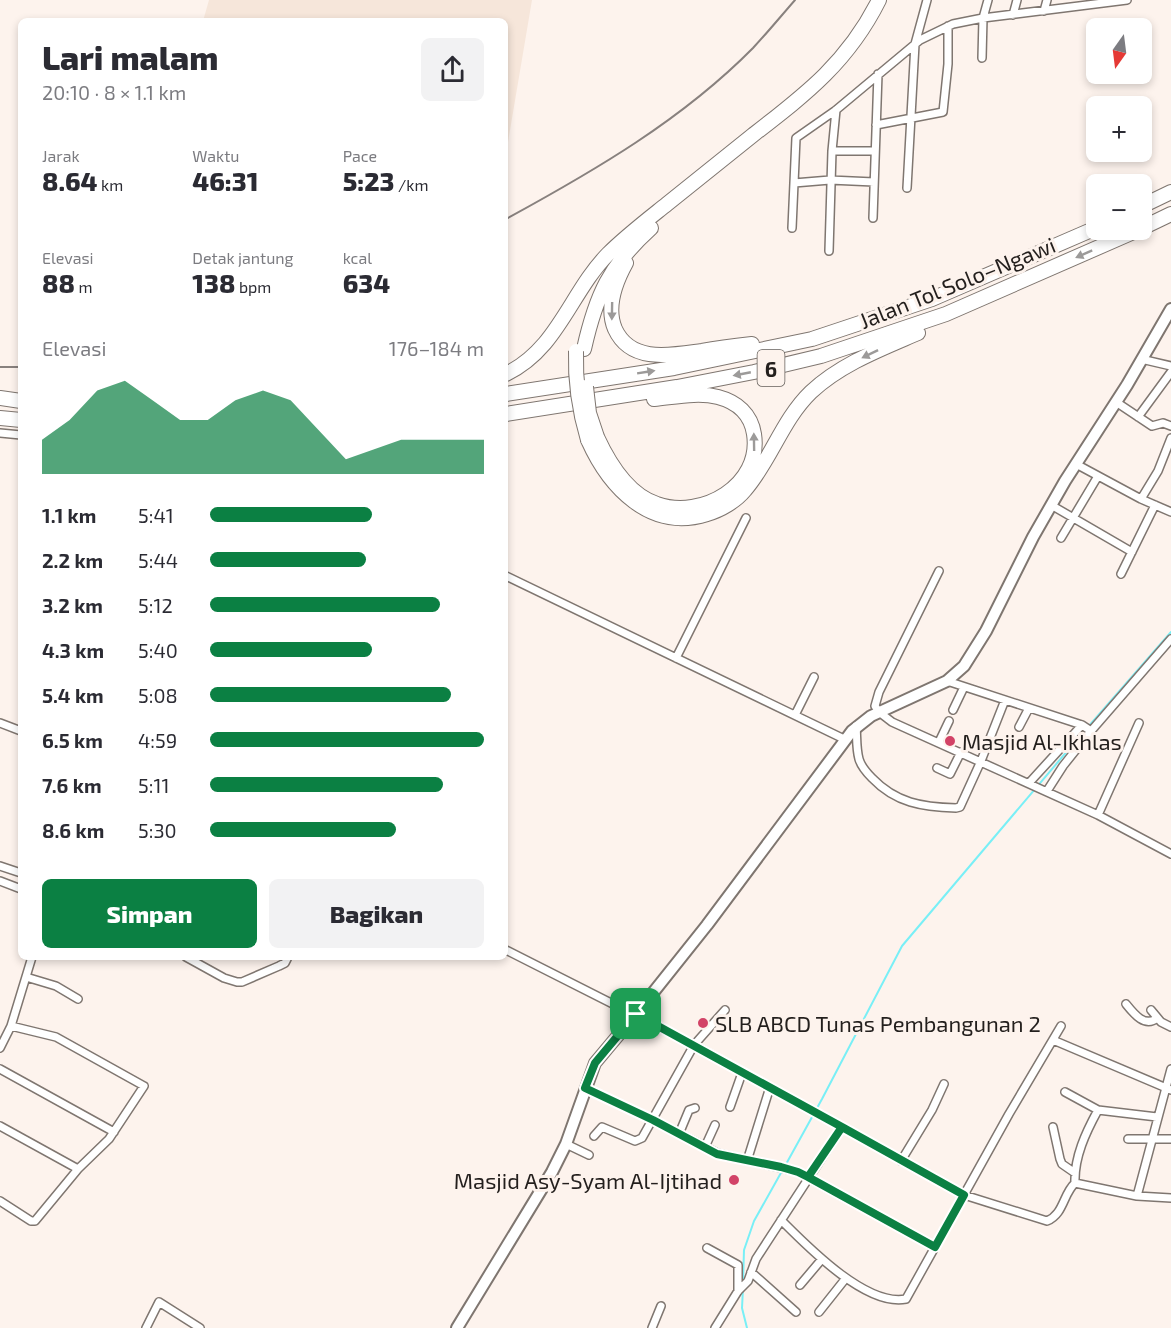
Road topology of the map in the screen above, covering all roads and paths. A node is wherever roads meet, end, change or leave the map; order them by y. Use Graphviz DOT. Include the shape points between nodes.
graph roads {
  1 [pos="879,0"];
  2 [pos="889,0"];
  3 [pos="927,0"];
  4 [pos="988,0"];
  5 [pos="1017,0"];
  6 [pos="1047,0"];
  7 [pos="1127,0"];
  8 [pos="1108,1"];
  9 [pos="1077,3"];
  10 [pos="1044,11"];
  11 [pos="1013,15"];
  12 [pos="983,18"];
  13 [pos="948,26"];
  14 [pos="915,44"];
  15 [pos="982,58"];
  16 [pos="878,74"];
  17 [pos="836,110"];
  18 [pos="910,119"];
  19 [pos="876,125"];
  20 [pos="832,151"];
  21 [pos="875,151"];
  22 [pos="830,180"];
  23 [pos="874,182"];
  24 [pos="794,183"];
  25 [pos="907,188"];
  26 [pos="1171,192"];
  27 [pos="1152,201"];
  28 [pos="1171,214"];
  29 [pos="873,218"];
  30 [pos="651,222"];
  31 [pos="1152,223"];
  32 [pos="792,228"];
  33 [pos="1086,232"];
  34 [pos="1115,240"];
  35 [pos="829,251"];
  36 [pos="1017,284"];
  37 [pos="1171,309"];
  38 [pos="887,315"];
  39 [pos="1141,359"];
  40 [pos="1171,366"];
  41 [pos="1171,372"];
  42 [pos="508,373"];
  43 [pos="508,394"];
  44 [pos="0,398"];
  45 [pos="18,401"];
  46 [pos="1116,402"];
  47 [pos="510,414"];
  48 [pos="1138,417"];
  49 [pos="0,418"];
  50 [pos="18,420"];
  51 [pos="1171,426"];
  52 [pos="0,433"];
  53 [pos="18,435"];
  54 [pos="1171,438"];
  55 [pos="592,439"];
  56 [pos="1076,464"];
  57 [pos="1098,476"];
  58 [pos="1141,499"];
  59 [pos="1051,505"];
  60 [pos="1155,505"];
  61 [pos="1171,512"];
  62 [pos="746,518"];
  63 [pos="1073,519"];
  64 [pos="1061,538"];
  65 [pos="1132,552"];
  66 [pos="939,571"];
  67 [pos="1121,574"];
  68 [pos="508,577"];
  69 [pos="1171,639"];
  70 [pos="676,658"];
  71 [pos="814,677"];
  72 [pos="947,681"];
  73 [pos="964,687"];
  74 [pos="1005,700"];
  75 [pos="1029,708"];
  76 [pos="953,710"];
  77 [pos="879,712"];
  78 [pos="795,715"];
  79 [pos="949,721"];
  80 [pos="0,723"];
  81 [pos="1139,723"];
  82 [pos="856,726"];
  83 [pos="1019,728"];
  84 [pos="1087,728"];
  85 [pos="18,729"];
  86 [pos="844,739"];
  87 [pos="939,742"];
  88 [pos="961,752"];
  89 [pos="981,761"];
  90 [pos="937,768"];
  91 [pos="1037,786"];
  92 [pos="1098,814"];
  93 [pos="1171,854"];
  94 [pos="0,866"];
  95 [pos="18,872"];
  96 [pos="0,881"];
  97 [pos="18,888"];
  98 [pos="508,951"];
  99 [pos="31,960"];
  100 [pos="191,960"];
  101 [pos="287,960"];
  102 [pos="26,977"];
  103 [pos="78,999"];
  104 [pos="1126,1004"];
  105 [pos="725,1010"];
  106 [pos="1151,1010"];
  107 [pos="636,1014"];
  108 [pos="1157,1018"];
  109 [pos="11,1026"];
  110 [pos="1061,1026"];
  111 [pos="1171,1027"];
  112 [pos="3,1037"];
  113 [pos="1053,1040"];
  114 [pos="694,1045"];
  115 [pos="0,1047"];
  116 [pos="0,1068"];
  117 [pos="1171,1069"];
  118 [pos="742,1073"];
  119 [pos="944,1083"];
  120 [pos="770,1087"];
  121 [pos="585,1088"];
  122 [pos="1168,1088"];
  123 [pos="1065,1092"];
  124 [pos="730,1107"];
  125 [pos="695,1108"];
  126 [pos="1098,1110"];
  127 [pos="1157,1117"];
  128 [pos="653,1120"];
  129 [pos="715,1125"];
  130 [pos="0,1126"];
  131 [pos="1053,1126"];
  132 [pos="842,1127"];
  133 [pos="114,1132"];
  134 [pos="680,1134"];
  135 [pos="594,1136"];
  136 [pos="1128,1139"];
  137 [pos="1152,1139"];
  138 [pos="1171,1139"];
  139 [pos="566,1144"];
  140 [pos="705,1147"];
  141 [pos="588,1155"];
  142 [pos="747,1161"];
  143 [pos="901,1161"];
  144 [pos="78,1169"];
  145 [pos="1075,1173"];
  146 [pos="808,1177"];
  147 [pos="1076,1183"];
  148 [pos="964,1195"];
  149 [pos="1170,1195"];
  150 [pos="1137,1196"];
  151 [pos="0,1201"];
  152 [pos="781,1220"];
  153 [pos="935,1247"];
  154 [pos="706,1248"];
  155 [pos="822,1259"];
  156 [pos="751,1272"];
  157 [pos="846,1278"];
  158 [pos="800,1285"];
  159 [pos="741,1287"];
  160 [pos="661,1306"];
  161 [pos="796,1312"];
  162 [pos="819,1312"];
  163 [pos="720,1326"];
  164 [pos="146,1328"];
  165 [pos="200,1328"];
  166 [pos="457,1328"];
  167 [pos="652,1328"];
  1 -- 30 [label="highway" via="854,44 833,69"];
  2 -- 30 [label="highway" via="863,47 839,76"];
  3 -- 14 [label="street"];
  4 -- 12 [label="street"];
  5 -- 11 [label="street"];
  6 -- 10 [label="street"];
  7 -- 8 [label="street"];
  8 -- 9 [label="street"];
  9 -- 10 [label="street"];
  10 -- 11 [label="street"];
  11 -- 12 [label="street"];
  12 -- 13 [label="street"];
  12 -- 15 [label="street"];
  13 -- 14 [label="street"];
  13 -- 18 [label="street" via="944,110 937,115"];
  14 -- 16 [label="street"];
  14 -- 18 [label="street"];
  16 -- 17 [label="street"];
  16 -- 19 [label="street"];
  17 -- 20 [label="street"];
  17 -- 24 [label="street" via="796,138"];
  18 -- 19 [label="street"];
  18 -- 25 [label="street"];
  19 -- 21 [label="street"];
  20 -- 21 [label="street"];
  20 -- 22 [label="street"];
  21 -- 23 [label="street"];
  22 -- 23 [label="street"];
  22 -- 24 [label="street"];
  22 -- 35 [label="street"];
  23 -- 29 [label="street"];
  24 -- 32 [label="street"];
  26 -- 27 [label="highway"];
  28 -- 31 [label="highway, Jalan Tol Solo–Ngawi / 6"];
  30 -- 38 [label="highway, one-way" via="615,285 610,311 618,336 640,352 671,355 766,342"];
  30 -- 42 [label="highway" via="623,240 603,260 551,337 526,362"];
  30 -- 55 [label="highway, bridge" via="610,274 580,350"];
  33 -- 38 [label="highway, Jalan Tol Solo–Ngawi / 6"];
  34 -- 36 [label="highway, Jalan Tol Solo–Ngawi / 6, one-way"];
  36 -- 47 [label="highway, Jalan Tol Solo–Ngawi / 6, one-way" via="946,314 821,356 677,387"];
  36 -- 55 [label="highway, one-way" via="828,378 796,409 747,488 714,512 682,517 645,509 619,489 595,456"];
  37 -- 39 [label="main road"];
  43 -- 38 [label="highway, Jalan Tol Solo–Ngawi / 6, one-way" via="749,353 812,339"];
  39 -- 40 [label="street"];
  39 -- 46 [label="main road"];
  41 -- 48 [label="street"];
  44 -- 45 [label="highway"];
  46 -- 48 [label="street"];
  46 -- 56 [label="main road"];
  55 -- 47 [label="highway, one-way" via="632,487 657,504 682,508 704,505 731,490 748,469 755,448 753,426 741,409 732,402 706,395"];
  48 -- 51 [label="street" via="1152,426"];
  49 -- 50 [label="highway"];
  52 -- 53 [label="street"];
  54 -- 58 [label="street"];
  56 -- 57 [label="street"];
  56 -- 59 [label="main road"];
  57 -- 58 [label="street"];
  57 -- 63 [label="street"];
  58 -- 60 [label="street"];
  59 -- 63 [label="street"];
  59 -- 72 [label="main road" via="981,639 964,666"];
  60 -- 61 [label="street"];
  60 -- 65 [label="street"];
  62 -- 70 [label="street"];
  63 -- 64 [label="street"];
  63 -- 65 [label="street"];
  65 -- 67 [label="street"];
  66 -- 77 [label="street" via="879,692 875,706"];
  68 -- 70 [label="street"];
  69 -- 84 [label="street"];
  70 -- 78 [label="street"];
  71 -- 78 [label="street"];
  72 -- 73 [label="street"];
  72 -- 77 [label="main road"];
  73 -- 74 [label="street"];
  73 -- 76 [label="street"];
  74 -- 75 [label="street"];
  74 -- 89 [label="street"];
  75 -- 83 [label="street"];
  75 -- 84 [label="street"];
  77 -- 82 [label="main road"];
  77 -- 87 [label="street" via="892,722"];
  78 -- 86 [label="street"];
  79 -- 87 [label="street"];
  80 -- 85 [label="street"];
  81 -- 92 [label="street"];
  82 -- 86 [label="main road"];
  82 -- 89 [label="street" via="861,765 895,798 960,807"];
  84 -- 91 [label="street"];
  84 -- 91 [label="street" via="1063,766"];
  86 -- 107 [label="main road"];
  87 -- 88 [label="street"];
  88 -- 89 [label="street"];
  88 -- 90 [label="street" via="950,774"];
  89 -- 91 [label="street"];
  91 -- 92 [label="street"];
  92 -- 93 [label="street"];
  94 -- 95 [label="street"];
  96 -- 97 [label="street"];
  98 -- 107 [label="street"];
  99 -- 102 [label="street"];
  100 -- 101 [label="street" via="240,982"];
  102 -- 103 [label="street" via="56,986"];
  102 -- 109 [label="street"];
  104 -- 108 [label="street" via="1147,1023"];
  105 -- 114 [label="street"];
  106 -- 108 [label="street"];
  107 -- 114 [label="street"];
  107 -- 121 [label="main road" via="595,1063"];
  108 -- 111 [label="street"];
  109 -- 112 [label="street"];
  109 -- 133 [label="street" via="56,1037 143,1084"];
  110 -- 113 [label="street"];
  112 -- 115 [label="street"];
  113 -- 122 [label="street"];
  113 -- 148 [label="street"];
  114 -- 118 [label="street"];
  114 -- 128 [label="street"];
  116 -- 133 [label="street"];
  117 -- 122 [label="street"];
  118 -- 120 [label="street"];
  118 -- 124 [label="street"];
  119 -- 143 [label="street"];
  120 -- 132 [label="street"];
  120 -- 142 [label="street"];
  121 -- 128 [label="street"];
  121 -- 139 [label="main road"];
  122 -- 127 [label="street"];
  123 -- 126 [label="street"];
  125 -- 134 [label="street" via="689,1110"];
  126 -- 127 [label="street"];
  126 -- 145 [label="street" via="1085,1136"];
  127 -- 137 [label="street"];
  128 -- 134 [label="street"];
  128 -- 135 [label="street" via="639,1141 602,1127"];
  129 -- 140 [label="street"];
  130 -- 144 [label="street"];
  131 -- 145 [label="street" via="1062,1164"];
  132 -- 143 [label="street"];
  132 -- 146 [label="street"];
  133 -- 144 [label="street"];
  134 -- 140 [label="street"];
  136 -- 137 [label="street"];
  137 -- 138 [label="street"];
  137 -- 150 [label="street"];
  139 -- 141 [label="street"];
  139 -- 166 [label="main road"];
  140 -- 142 [label="street"];
  142 -- 146 [label="street"];
  143 -- 148 [label="street"];
  144 -- 151 [label="street" via="35,1221"];
  145 -- 147 [label="street"];
  146 -- 152 [label="street"];
  146 -- 153 [label="street"];
  147 -- 148 [label="street" via="1059,1213 1047,1221"];
  147 -- 150 [label="street"];
  148 -- 153 [label="street"];
  149 -- 150 [label="street"];
  152 -- 155 [label="street"];
  152 -- 156 [label="street"];
  153 -- 157 [label="street" via="906,1299 887,1298"];
  154 -- 159 [label="street" via="738,1265"];
  155 -- 157 [label="street"];
  155 -- 158 [label="street"];
  156 -- 159 [label="street"];
  156 -- 161 [label="street"];
  157 -- 162 [label="street"];
  159 -- 163 [label="street"];
  160 -- 167 [label="street"];
  164 -- 165 [label="street" via="159,1302"];
}
